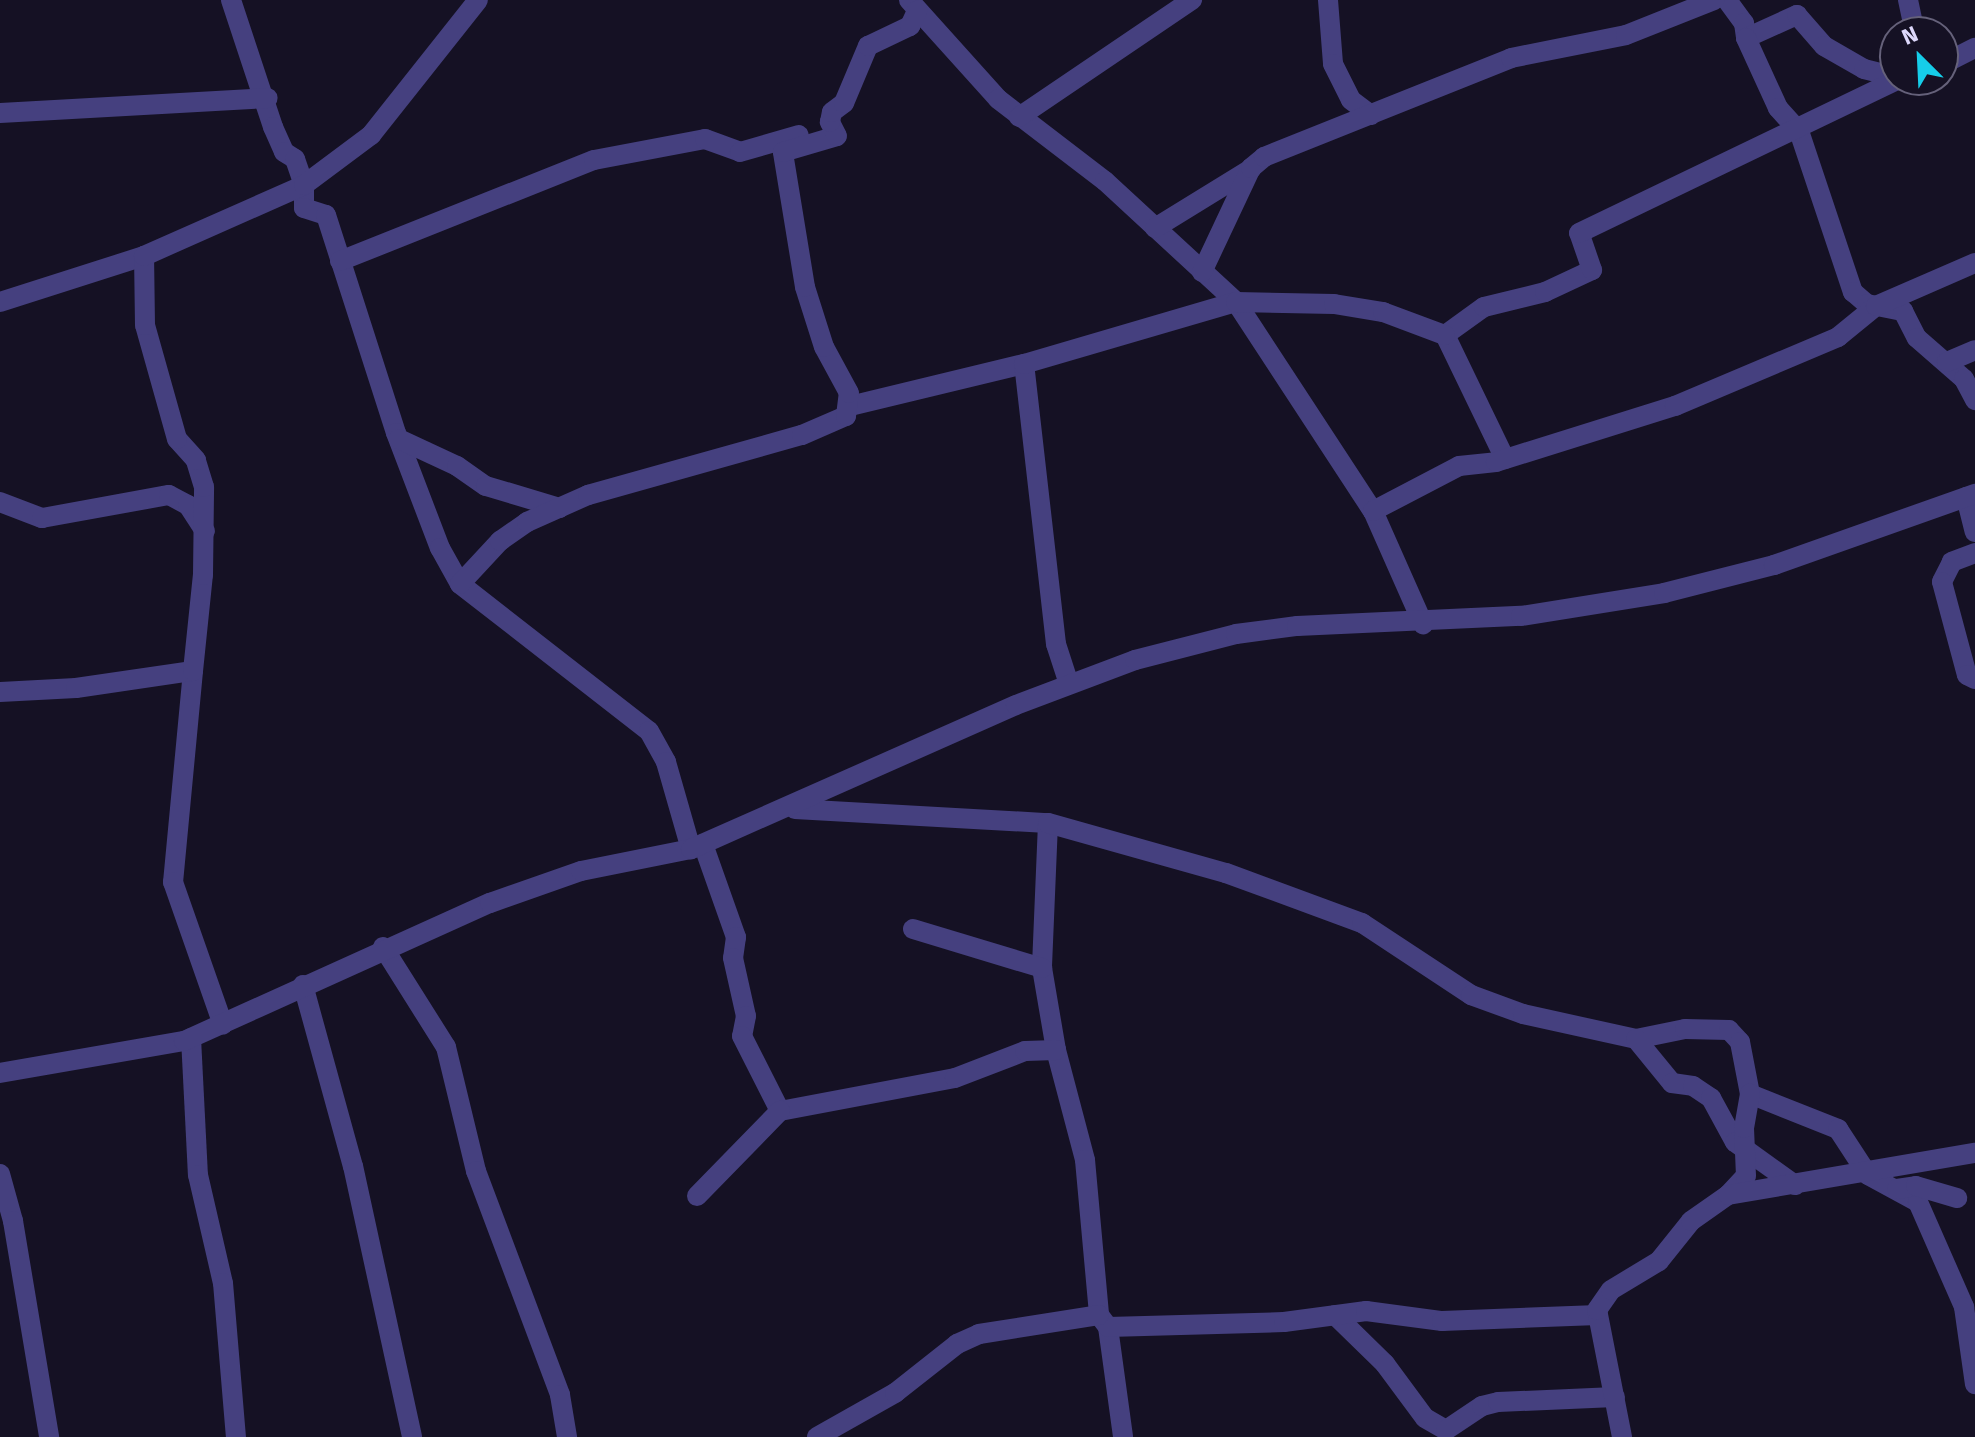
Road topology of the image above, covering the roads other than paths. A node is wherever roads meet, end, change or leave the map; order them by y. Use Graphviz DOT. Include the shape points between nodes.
graph roads {
  1 [pos="231,0"];
  2 [pos="478,0"];
  3 [pos="1192,0"];
  4 [pos="1328,0"];
  5 [pos="1714,0"];
  6 [pos="1727,0"];
  7 [pos="913,5"];
  8 [pos="1746,38"];
  9 [pos="1879,73"];
  10 [pos="1879,87"];
  11 [pos="267,105"];
  12 [pos="0,113"];
  13 [pos="1371,115"];
  14 [pos="1019,117"];
  15 [pos="830,122"];
  16 [pos="1799,131"];
  17 [pos="1251,169"];
  18 [pos="304,185"];
  19 [pos="1155,228"];
  20 [pos="144,256"];
  21 [pos="340,261"];
  22 [pos="1975,263"];
  23 [pos="1202,272"];
  24 [pos="0,302"];
  25 [pos="1236,302"];
  26 [pos="1876,306"];
  27 [pos="1445,335"];
  28 [pos="1975,350"];
  29 [pos="1947,362"];
  30 [pos="1024,364"];
  31 [pos="1975,400"];
  32 [pos="850,406"];
  33 [pos="399,439"];
  34 [pos="1505,459"];
  35 [pos="1970,496"];
  36 [pos="0,502"];
  37 [pos="560,508"];
  38 [pos="1373,511"];
  39 [pos="205,531"];
  40 [pos="1975,532"];
  41 [pos="1975,553"];
  42 [pos="460,584"];
  43 [pos="1423,624"];
  44 [pos="193,671"];
  45 [pos="1975,679"];
  46 [pos="1069,684"];
  47 [pos="0,692"];
  48 [pos="791,809"];
  49 [pos="1048,823"];
  50 [pos="697,846"];
  51 [pos="913,929"];
  52 [pos="383,947"];
  53 [pos="1042,968"];
  54 [pos="303,985"];
  55 [pos="223,1025"];
  56 [pos="191,1038"];
  57 [pos="1636,1039"];
  58 [pos="1056,1050"];
  59 [pos="0,1073"];
  60 [pos="1750,1094"];
  61 [pos="780,1111"];
  62 [pos="1746,1151"];
  63 [pos="1975,1153"];
  64 [pos="0,1174"];
  65 [pos="1868,1175"];
  66 [pos="1795,1185"];
  67 [pos="1897,1189"];
  68 [pos="1728,1195"];
  69 [pos="697,1196"];
  70 [pos="1966,1197"];
  71 [pos="1921,1208"];
  72 [pos="1335,1315"];
  73 [pos="1598,1315"];
  74 [pos="1104,1321"];
  75 [pos="1975,1384"];
  76 [pos="1615,1397"];
  77 [pos="49,1437"];
  78 [pos="236,1437"];
  79 [pos="412,1437"];
  80 [pos="567,1437"];
  81 [pos="817,1437"];
  82 [pos="1123,1437"];
  83 [pos="1622,1437"];
  1 -- 11 [label="street"];
  2 -- 18 [label="street" via="371,135"];
  3 -- 14 [label="street"];
  4 -- 13 [label="street" via="1333,64 1351,100"];
  5 -- 13 [label="street" via="1626,35 1511,58"];
  6 -- 8 [label="street" via="1744,23"];
  7 -- 14 [label="street"];
  7 -- 15 [label="street" via="910,26 868,46"];
  8 -- 9 [label="street" via="1797,15 1824,46"];
  8 -- 16 [label="street" via="1778,108"];
  10 -- 16 [label="street"];
  11 -- 12 [label="street"];
  11 -- 18 [label="street" via="284,152 295,159"];
  13 -- 17 [label="street" via="1298,141"];
  14 -- 19 [label="street" via="1105,181"];
  15 -- 21 [label="street" via="740,152 705,139 594,160"];
  15 -- 32 [label="street" via="837,136 783,152 805,287"];
  16 -- 26 [label="street" via="1853,292"];
  16 -- 27 [label="street" via="1746,149 1667,194 1579,233 1592,270 1545,292 1484,307"];
  17 -- 19 [label="street"];
  17 -- 23 [label="street"];
  18 -- 20 [label="street"];
  18 -- 21 [label="street" via="304,208 326,215"];
  19 -- 23 [label="street"];
  20 -- 24 [label="street"];
  20 -- 39 [label="street" via="145,325 177,439 196,460 204,487"];
  21 -- 33 [label="street"];
  22 -- 26 [label="street"];
  23 -- 25 [label="street"];
  25 -- 27 [label="street" via="1334,304 1383,312"];
  25 -- 30 [label="street"];
  25 -- 38 [label="street"];
  26 -- 29 [label="street" via="1903,311 1917,338"];
  26 -- 34 [label="street" via="1838,337 1675,406"];
  27 -- 34 [label="street"];
  28 -- 29 [label="street"];
  29 -- 31 [label="street"];
  30 -- 32 [label="street"];
  30 -- 46 [label="street" via="1056,644"];
  32 -- 37 [label="street" via="836,424 635,480"];
  33 -- 37 [label="street" via="486,486"];
  33 -- 42 [label="street" via="440,548"];
  34 -- 38 [label="street" via="1459,466"];
  35 -- 40 [label="street"];
  35 -- 43 [label="street" via="1774,565 1664,593 1521,616"];
  36 -- 39 [label="street" via="42,518 169,495 188,505"];
  37 -- 42 [label="street" via="512,530"];
  38 -- 43 [label="street"];
  39 -- 44 [label="street"];
  41 -- 45 [label="street" via="1952,562 1942,582 1967,675"];
  42 -- 50 [label="street" via="649,731"];
  43 -- 46 [label="street" via="1297,626 1236,634 1135,660"];
  44 -- 47 [label="street" via="76,688"];
  44 -- 55 [label="street" via="173,882"];
  46 -- 48 [label="street"];
  48 -- 49 [label="street"];
  48 -- 50 [label="street"];
  49 -- 53 [label="street"];
  49 -- 57 [label="street" via="1226,873 1362,923 1471,995 1523,1014"];
  50 -- 52 [label="street" via="546,881"];
  50 -- 61 [label="street" via="736,937 733,958 746,1016 742,1036"];
  51 -- 53 [label="street"];
  52 -- 54 [label="street"];
  52 -- 80 [label="street" via="446,1047 476,1171 560,1395"];
  53 -- 58 [label="street"];
  54 -- 55 [label="street"];
  54 -- 79 [label="street" via="353,1166"];
  55 -- 56 [label="street"];
  56 -- 59 [label="street"];
  56 -- 78 [label="street" via="198,1175 223,1283"];
  57 -- 60 [label="street" via="1685,1029 1729,1030 1740,1042"];
  57 -- 62 [label="street" via="1672,1083 1693,1086 1711,1098"];
  58 -- 61 [label="street" via="1025,1051 955,1078"];
  58 -- 74 [label="street" via="1085,1160"];
  60 -- 62 [label="street"];
  60 -- 65 [label="street" via="1838,1129"];
  61 -- 69 [label="street"];
  62 -- 66 [label="street"];
  62 -- 68 [label="street" via="1746,1176"];
  63 -- 65 [label="street"];
  64 -- 77 [label="street" via="13,1221"];
  65 -- 66 [label="street"];
  65 -- 67 [label="street"];
  66 -- 68 [label="street"];
  67 -- 70 [label="street" via="1916,1186"];
  67 -- 71 [label="street"];
  68 -- 73 [label="street" via="1691,1221 1649,1270 1602,1298"];
  70 -- 71 [label="street"];
  71 -- 75 [label="street" via="1964,1307"];
  72 -- 73 [label="street" via="1366,1311 1442,1321"];
  72 -- 74 [label="street" via="1284,1322"];
  72 -- 76 [label="street" via="1385,1364 1425,1418 1446,1430 1482,1406 1498,1402"];
  73 -- 76 [label="street"];
  74 -- 81 [label="street" via="979,1334 957,1344 895,1393"];
  74 -- 82 [label="street"];
  76 -- 83 [label="street"];
}
